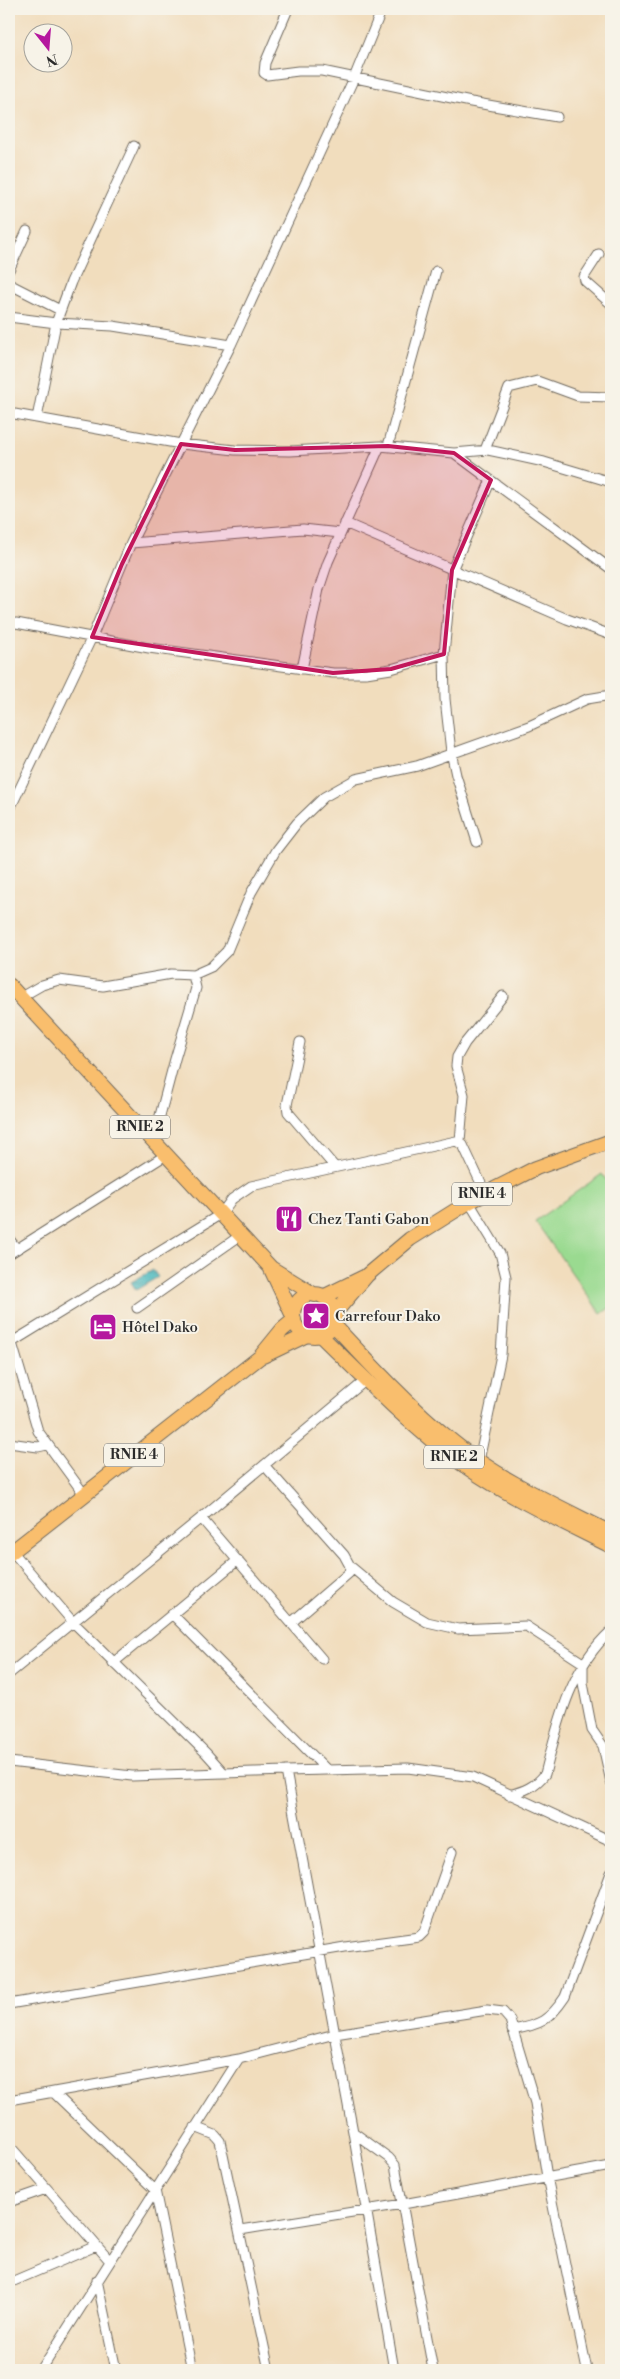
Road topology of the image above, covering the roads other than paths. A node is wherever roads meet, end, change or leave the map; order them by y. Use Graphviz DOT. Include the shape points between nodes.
graph roads {
  1 [pos="288,9"];
  2 [pos="382,9"];
  3 [pos="354,78"];
  4 [pos="557,117"];
  5 [pos="134,146"];
  6 [pos="27,231"];
  7 [pos="599,254"];
  8 [pos="9,270"];
  9 [pos="436,271"];
  10 [pos="9,284"];
  11 [pos="611,304"];
  12 [pos="60,310"];
  13 [pos="9,317"];
  14 [pos="56,323"];
  15 [pos="231,344"];
  16 [pos="611,397"];
  17 [pos="9,413"];
  18 [pos="37,418"];
  19 [pos="181,444"];
  20 [pos="384,446"];
  21 [pos="485,450"];
  22 [pos="454,453"];
  23 [pos="490,480"];
  24 [pos="611,482"];
  25 [pos="345,523"];
  26 [pos="340,533"];
  27 [pos="131,543"];
  28 [pos="611,569"];
  29 [pos="452,570"];
  30 [pos="9,625"];
  31 [pos="611,636"];
  32 [pos="92,637"];
  33 [pos="444,654"];
  34 [pos="302,669"];
  35 [pos="611,696"];
  36 [pos="451,752"];
  37 [pos="9,811"];
  38 [pos="477,842"];
  39 [pos="193,975"];
  40 [pos="9,985"];
  41 [pos="503,996"];
  42 [pos="21,997"];
  43 [pos="300,1042"];
  44 [pos="460,1141"];
  45 [pos="611,1141"];
  46 [pos="154,1142"];
  47 [pos="166,1155"];
  48 [pos="334,1166"];
  49 [pos="485,1192"];
  50 [pos="469,1202"];
  51 [pos="221,1214"];
  52 [pos="241,1236"];
  53 [pos="9,1239"];
  54 [pos="17,1248"];
  55 [pos="9,1254"];
  56 [pos="271,1268"];
  57 [pos="367,1276"];
  58 [pos="319,1296"];
  59 [pos="137,1308"];
  60 [pos="294,1318"];
  61 [pos="334,1319"];
  62 [pos="314,1335"];
  63 [pos="11,1343"];
  64 [pos="260,1357"];
  65 [pos="366,1380"];
  66 [pos="9,1442"];
  67 [pos="47,1445"];
  68 [pos="479,1461"];
  69 [pos="264,1465"];
  70 [pos="84,1494"];
  71 [pos="201,1518"];
  72 [pos="611,1533"];
  73 [pos="611,1546"];
  74 [pos="10,1552"];
  75 [pos="238,1560"];
  76 [pos="350,1566"];
  77 [pos="172,1614"];
  78 [pos="72,1621"];
  79 [pos="292,1622"];
  80 [pos="611,1631"];
  81 [pos="322,1659"];
  82 [pos="113,1663"];
  83 [pos="583,1663"];
  84 [pos="9,1674"];
  85 [pos="9,1762"];
  86 [pos="327,1770"];
  87 [pos="286,1771"];
  88 [pos="224,1773"];
  89 [pos="611,1782"];
  90 [pos="509,1795"];
  91 [pos="611,1841"];
  92 [pos="452,1852"];
  93 [pos="611,1873"];
  94 [pos="320,1953"];
  95 [pos="9,2004"];
  96 [pos="512,2030"];
  97 [pos="335,2034"];
  98 [pos="239,2059"];
  99 [pos="54,2092"];
  100 [pos="9,2100"];
  101 [pos="195,2127"];
  102 [pos="353,2132"];
  103 [pos="9,2144"];
  104 [pos="611,2166"];
  105 [pos="547,2177"];
  106 [pos="46,2189"];
  107 [pos="155,2190"];
  108 [pos="9,2202"];
  109 [pos="403,2204"];
  110 [pos="366,2209"];
  111 [pos="240,2230"];
  112 [pos="96,2246"];
  113 [pos="110,2260"];
  114 [pos="98,2280"];
  115 [pos="9,2283"];
  116 [pos="41,2370"];
  117 [pos="116,2370"];
  118 [pos="192,2370"];
  119 [pos="269,2370"];
  120 [pos="394,2370"];
  121 [pos="434,2370"];
  122 [pos="587,2370"];
  1 -- 3 [label="street" via="265,63 264,73 322,71"];
  2 -- 3 [label="street"];
  3 -- 4 [label="street"];
  3 -- 15 [label="street"];
  5 -- 12 [label="street"];
  6 -- 8 [label="street"];
  7 -- 11 [label="street" via="584,277"];
  9 -- 20 [label="street"];
  10 -- 12 [label="street"];
  12 -- 14 [label="street"];
  13 -- 14 [label="street"];
  14 -- 15 [label="street" via="114,326"];
  14 -- 18 [label="street"];
  15 -- 19 [label="street"];
  16 -- 21 [label="street" via="578,396 537,381 509,388"];
  17 -- 18 [label="street"];
  18 -- 19 [label="street"];
  19 -- 20 [label="street" via="235,450"];
  19 -- 27 [label="street"];
  20 -- 22 [label="street"];
  20 -- 25 [label="street"];
  21 -- 22 [label="street"];
  21 -- 24 [label="street" via="544,462"];
  22 -- 23 [label="street"];
  23 -- 28 [label="street"];
  23 -- 29 [label="street"];
  25 -- 26 [label="street"];
  25 -- 29 [label="street"];
  26 -- 27 [label="street" via="303,528"];
  26 -- 34 [label="street" via="319,589"];
  27 -- 32 [label="street"];
  29 -- 31 [label="street"];
  29 -- 33 [label="street"];
  30 -- 32 [label="street"];
  32 -- 34 [label="street"];
  32 -- 37 [label="street"];
  33 -- 34 [label="street" via="366,673"];
  33 -- 36 [label="street" via="444,699"];
  35 -- 36 [label="street" via="587,699 529,726"];
  36 -- 38 [label="street"];
  36 -- 39 [label="street" via="417,766 356,779 324,798 297,823 276,850 251,893 227,951 211,967"];
  39 -- 42 [label="street" via="171,974 103,986 59,980"];
  39 -- 46 [label="street" via="196,988"];
  40 -- 42 [label="main road, RNIE 2"];
  41 -- 44 [label="street" via="464,1043 457,1057 456,1066 464,1095"];
  42 -- 46 [label="main road, RNIE 2"];
  43 -- 48 [label="street" via="288,1112"];
  44 -- 48 [label="street"];
  44 -- 49 [label="street"];
  45 -- 49 [label="main road, RNIE 4" via="560,1158"];
  46 -- 47 [label="main road, RNIE 2"];
  47 -- 51 [label="main road, RNIE 2"];
  47 -- 54 [label="street"];
  48 -- 51 [label="street" via="251,1186 232,1199"];
  49 -- 50 [label="main road, RNIE 4"];
  50 -- 57 [label="main road, RNIE 4" via="410,1239"];
  50 -- 68 [label="street" via="500,1254 506,1277 501,1355"];
  51 -- 52 [label="main road, RNIE 2"];
  51 -- 63 [label="street"];
  52 -- 56 [label="main road, RNIE 2"];
  52 -- 59 [label="street"];
  53 -- 54 [label="street"];
  54 -- 55 [label="street"];
  56 -- 58 [label="main road"];
  56 -- 60 [label="main road"];
  57 -- 58 [label="main road, RNIE 4"];
  57 -- 61 [label="main road, RNIE 4"];
  58 -- 60 [label="main road" via="299,1301"];
  58 -- 61 [label="main road" via="332,1305"];
  60 -- 62 [label="main road" via="298,1328"];
  60 -- 64 [label="main road, RNIE 4"];
  61 -- 62 [label="main road" via="327,1331"];
  61 -- 68 [label="main road, RNIE 2" via="368,1364 409,1404"];
  62 -- 64 [label="main road, RNIE 4"];
  62 -- 65 [label="main road, RNIE 2"];
  63 -- 67 [label="street" via="34,1420"];
  64 -- 70 [label="main road, RNIE 4"];
  65 -- 69 [label="street"];
  65 -- 73 [label="main road, RNIE 2" via="446,1452 479,1475"];
  66 -- 67 [label="street"];
  67 -- 70 [label="street"];
  68 -- 72 [label="main road, RNIE 2"];
  69 -- 71 [label="street"];
  69 -- 76 [label="street" via="344,1555"];
  70 -- 74 [label="main road, RNIE 4"];
  71 -- 75 [label="street"];
  71 -- 78 [label="street"];
  74 -- 78 [label="street"];
  75 -- 77 [label="street"];
  75 -- 79 [label="street"];
  76 -- 79 [label="street" via="349,1573"];
  76 -- 83 [label="street" via="393,1602 427,1622 458,1629 526,1626"];
  77 -- 82 [label="street"];
  77 -- 86 [label="street"];
  78 -- 82 [label="street"];
  78 -- 84 [label="street"];
  79 -- 81 [label="street"];
  80 -- 83 [label="street"];
  82 -- 88 [label="street"];
  83 -- 89 [label="street" via="583,1683 592,1730 603,1746"];
  83 -- 90 [label="street" via="563,1710 545,1774 525,1791"];
  85 -- 88 [label="street" via="132,1776"];
  86 -- 87 [label="street"];
  86 -- 90 [label="street" via="408,1768 445,1773 473,1777"];
  87 -- 88 [label="street"];
  87 -- 94 [label="street"];
  90 -- 91 [label="street"];
  92 -- 94 [label="street" via="424,1932 418,1937"];
  93 -- 96 [label="street" via="565,1997 555,2013 539,2025"];
  94 -- 95 [label="street"];
  94 -- 97 [label="street"];
  96 -- 97 [label="street" via="510,2020 503,2012 487,2010"];
  96 -- 105 [label="street" via="535,2103"];
  97 -- 98 [label="street"];
  97 -- 102 [label="street"];
  98 -- 99 [label="street"];
  98 -- 101 [label="street"];
  99 -- 100 [label="street"];
  99 -- 107 [label="street"];
  101 -- 107 [label="street"];
  101 -- 111 [label="street" via="215,2135 220,2141"];
  102 -- 109 [label="street" via="395,2165"];
  102 -- 110 [label="street"];
  103 -- 106 [label="street"];
  104 -- 105 [label="street"];
  105 -- 109 [label="street"];
  105 -- 122 [label="street"];
  106 -- 108 [label="street"];
  106 -- 112 [label="street"];
  107 -- 113 [label="street"];
  107 -- 118 [label="street"];
  109 -- 110 [label="street"];
  109 -- 121 [label="street"];
  110 -- 111 [label="street"];
  110 -- 120 [label="street"];
  111 -- 119 [label="street"];
  112 -- 113 [label="street"];
  112 -- 115 [label="street"];
  113 -- 114 [label="street"];
  114 -- 116 [label="street"];
  114 -- 117 [label="street"];
}
